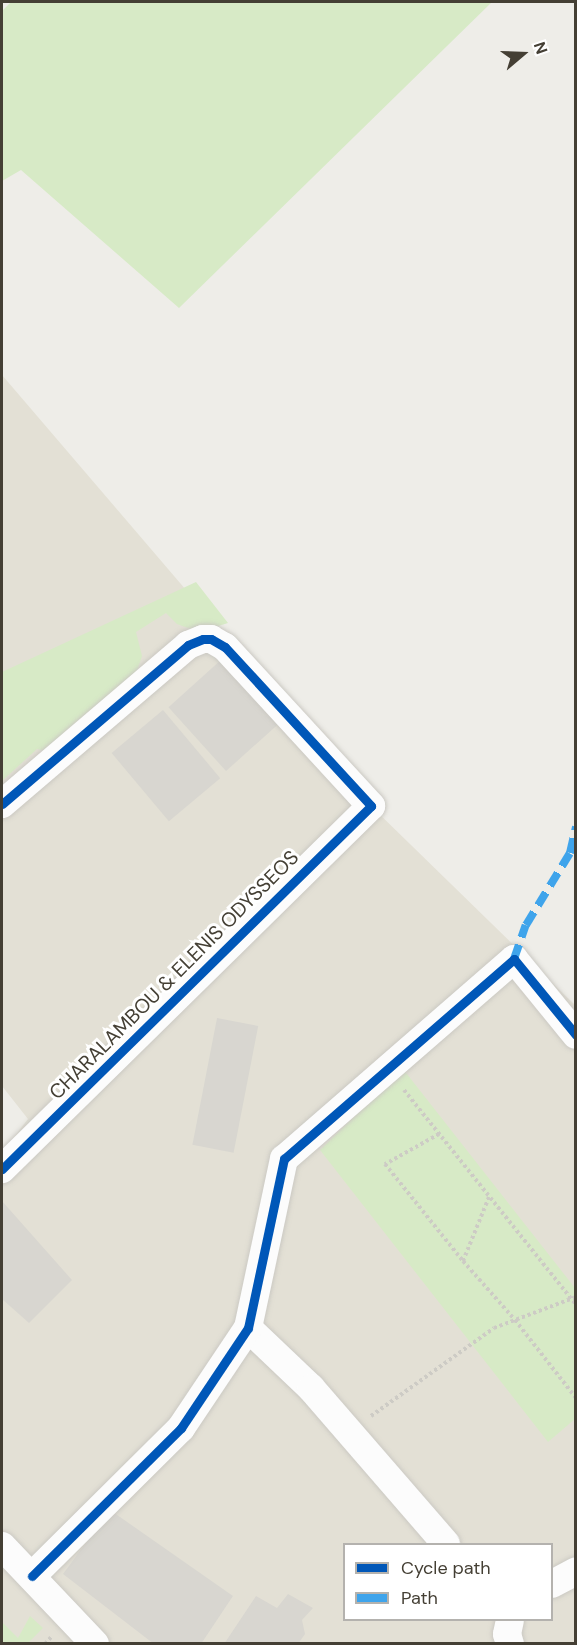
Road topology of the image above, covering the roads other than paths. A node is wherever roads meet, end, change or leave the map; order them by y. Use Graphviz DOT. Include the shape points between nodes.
graph roads {
  1 [pos="2,804"];
  2 [pos="576,1035"];
  3 [pos="2,1169"];
  4 [pos="248,1328"];
  5 [pos="444,1543"];
  6 [pos="2,1546"];
  7 [pos="576,1571"];
  8 [pos="32,1576"];
  9 [pos="553,1583"];
  10 [pos="510,1621"];
  11 [pos="95,1644"];
  12 [pos="510,1644"];
  1 -- 3 [label="street, CHARALAMBOU & ELENIS ODYSSEOS" via="196,640 211,639 225,647 371,806"];
  2 -- 4 [label="street" via="514,959 284,1160"];
  4 -- 5 [label="street" via="311,1388"];
  4 -- 8 [label="street" via="181,1428"];
  6 -- 8 [label="street"];
  7 -- 9 [label="street"];
  8 -- 11 [label="street"];
  10 -- 12 [label="street"];
}
